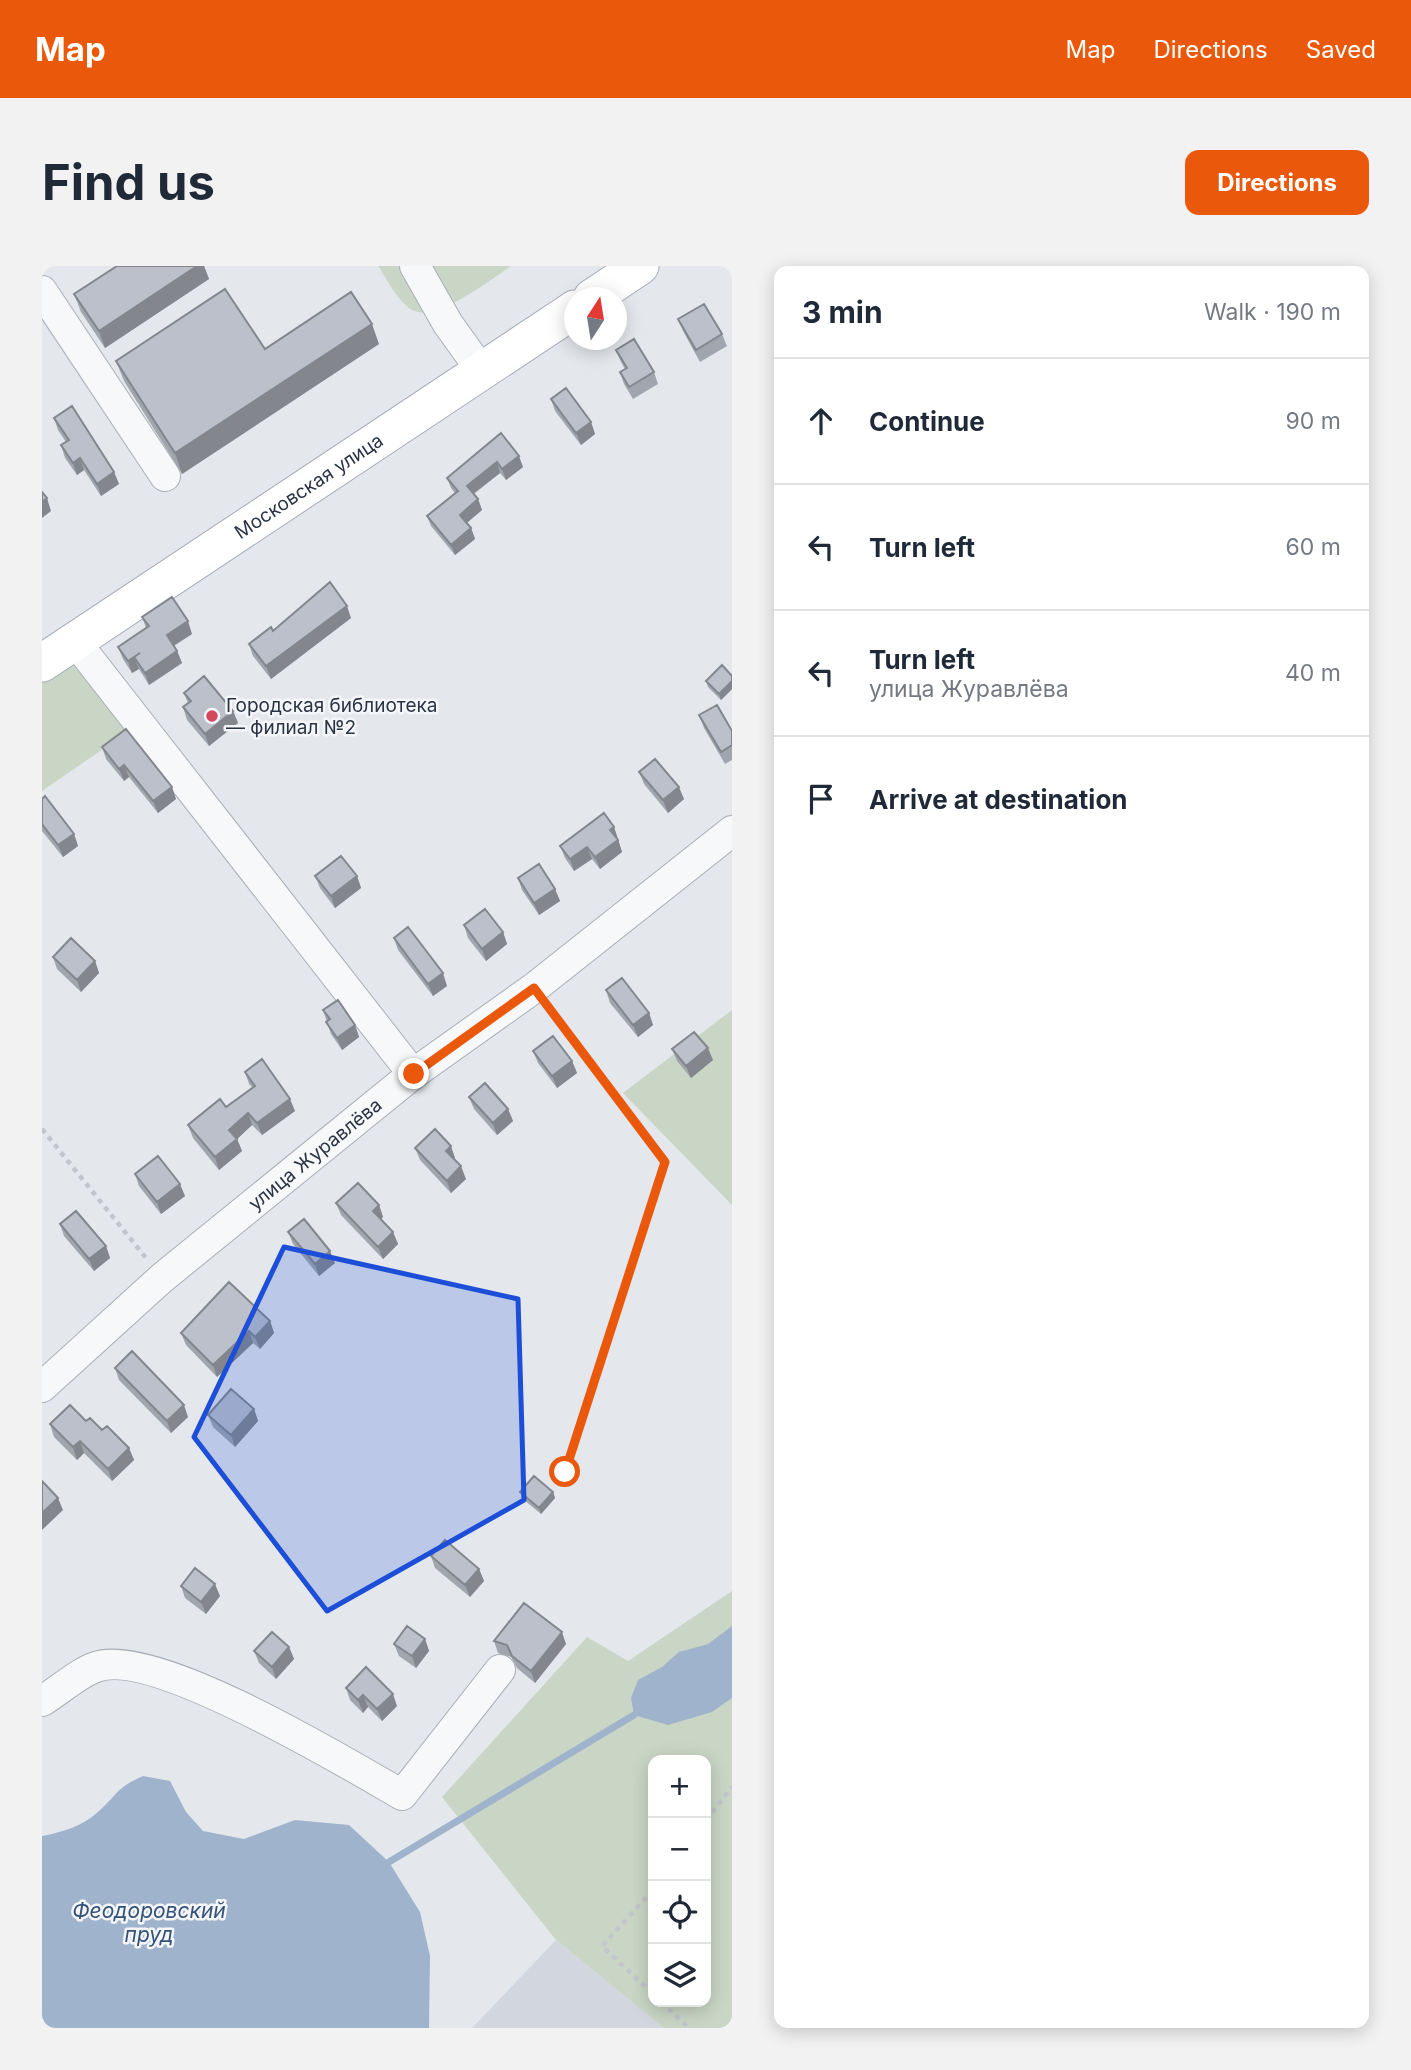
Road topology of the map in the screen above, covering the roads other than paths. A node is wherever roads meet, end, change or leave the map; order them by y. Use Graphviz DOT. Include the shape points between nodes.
graph roads {
  1 [pos="415,266"];
  2 [pos="640,266"];
  3 [pos="608,287"];
  4 [pos="42,291"];
  5 [pos="564,316"];
  6 [pos="481,370"];
  7 [pos="165,476"];
  8 [pos="75,641"];
  9 [pos="42,663"];
  10 [pos="732,831"];
  11 [pos="414,1074"];
  12 [pos="42,1387"];
  13 [pos="500,1670"];
  14 [pos="42,1701"];
  1 -- 6 [label="street"];
  2 -- 3 [label="main road"];
  4 -- 7 [label="street"];
  5 -- 6 [label="main road, Московская улица"];
  6 -- 8 [label="main road, Московская улица"];
  8 -- 9 [label="main road, Московская улица"];
  8 -- 11 [label="street"];
  10 -- 11 [label="street, улица Журавлёва" via="534,988"];
  11 -- 12 [label="street, улица Журавлёва" via="162,1278"];
  13 -- 14 [label="street" via="402,1795 269,1719 138,1665 97,1666"];
}
